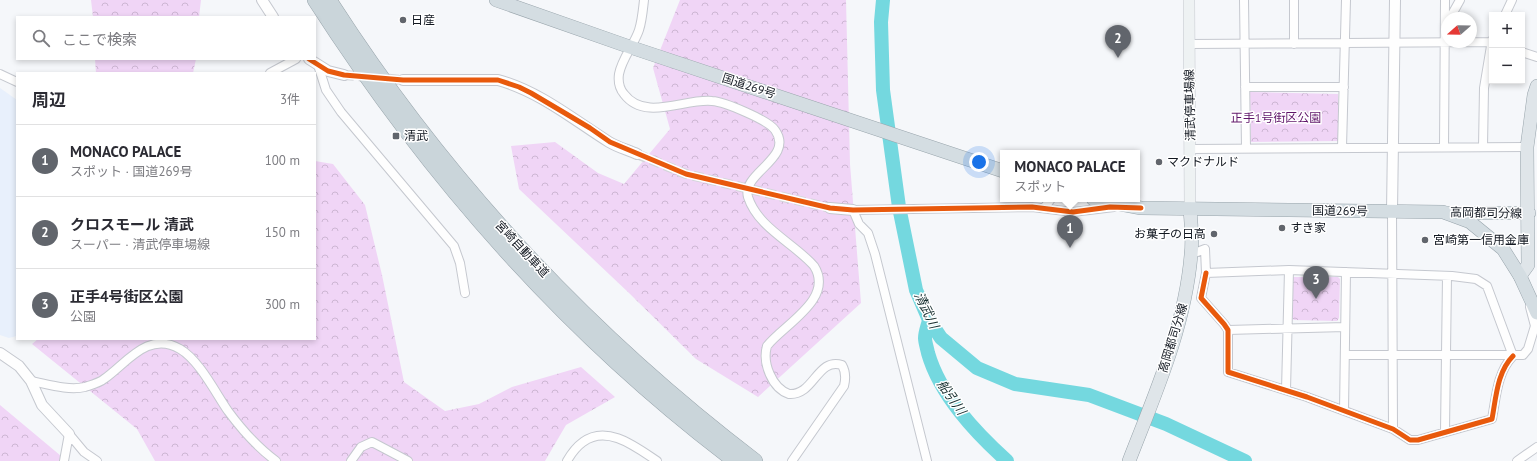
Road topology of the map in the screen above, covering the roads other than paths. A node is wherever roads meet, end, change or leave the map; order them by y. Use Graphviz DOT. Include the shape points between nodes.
graph roads {
  1 [pos="262,0"];
  2 [pos="315,0"];
  3 [pos="329,0"];
  4 [pos="496,0"];
  5 [pos="644,0"];
  6 [pos="1189,0"];
  7 [pos="1244,0"];
  8 [pos="1294,0"];
  9 [pos="1346,0"];
  10 [pos="1395,0"];
  11 [pos="1445,0"];
  12 [pos="1460,0"];
  13 [pos="1512,0"];
  14 [pos="1445,12"];
  15 [pos="1453,12"];
  16 [pos="1506,12"];
  17 [pos="272,16"];
  18 [pos="1441,42"];
  19 [pos="1477,42"];
  20 [pos="1489,42"];
  21 [pos="1345,43"];
  22 [pos="1394,43"];
  23 [pos="1189,44"];
  24 [pos="1244,44"];
  25 [pos="1294,44"];
  26 [pos="630,47"];
  27 [pos="1445,48"];
  28 [pos="1491,48"];
  29 [pos="1525,53"];
  30 [pos="1537,57"];
  31 [pos="294,60"];
  32 [pos="310,60"];
  33 [pos="318,65"];
  34 [pos="275,72"];
  35 [pos="0,74"];
  36 [pos="344,75"];
  37 [pos="403,80"];
  38 [pos="16,82"];
  39 [pos="1537,86"];
  40 [pos="1245,87"];
  41 [pos="1344,87"];
  42 [pos="1342,147"];
  43 [pos="1393,147"];
  44 [pos="1444,147"];
  45 [pos="1484,147"];
  46 [pos="1528,147"];
  47 [pos="1246,148"];
  48 [pos="1190,149"];
  49 [pos="637,154"];
  50 [pos="1000,169"];
  51 [pos="1049,202"];
  52 [pos="1109,202"];
  53 [pos="830,208"];
  54 [pos="1044,208"];
  55 [pos="1141,208"];
  56 [pos="1190,209"];
  57 [pos="853,210"];
  58 [pos="1392,211"];
  59 [pos="1443,212"];
  60 [pos="1529,213"];
  61 [pos="1192,254"];
  62 [pos="1290,270"];
  63 [pos="1346,272"];
  64 [pos="1206,273"];
  65 [pos="1393,274"];
  66 [pos="1447,276"];
  67 [pos="1520,276"];
  68 [pos="465,293"];
  69 [pos="1537,313"];
  70 [pos="1345,327"];
  71 [pos="1288,328"];
  72 [pos="1228,330"];
  73 [pos="0,353"];
  74 [pos="1345,355"];
  75 [pos="1393,356"];
  76 [pos="1447,356"];
  77 [pos="1513,356"];
  78 [pos="31,381"];
  79 [pos="1286,390"];
  80 [pos="1344,411"];
  81 [pos="1393,429"];
  82 [pos="1445,432"];
  83 [pos="69,434"];
  84 [pos="1537,447"];
  85 [pos="64,461"];
  86 [pos="97,461"];
  87 [pos="276,461"];
  88 [pos="351,461"];
  89 [pos="408,461"];
  90 [pos="566,461"];
  91 [pos="657,461"];
  92 [pos="735,461"];
  93 [pos="755,461"];
  94 [pos="792,461"];
  95 [pos="927,461"];
  96 [pos="1129,461"];
  97 [pos="1518,461"];
  1 -- 17 [label="street"];
  2 -- 92 [label="highway, 宮崎自動車道" via="398,121 473,214 520,266 633,377"];
  3 -- 93 [label="highway, 宮崎自動車道" via="407,113 483,206 529,257 583,314 641,368"];
  4 -- 26 [label="highway, 国道269号"];
  5 -- 26 [label="street" via="639,30"];
  6 -- 23 [label="main road, 清武停車場線"];
  7 -- 24 [label="street"];
  8 -- 25 [label="street"];
  9 -- 21 [label="street"];
  10 -- 22 [label="street"];
  11 -- 14 [label="street"];
  12 -- 15 [label="street"];
  13 -- 16 [label="street"];
  18 -- 22 [label="street"];
  19 -- 20 [label="street"];
  21 -- 22 [label="street"];
  21 -- 25 [label="street"];
  21 -- 41 [label="street"];
  22 -- 43 [label="street"];
  23 -- 24 [label="street"];
  23 -- 48 [label="main road, 清武停車場線"];
  24 -- 25 [label="street"];
  24 -- 40 [label="street"];
  26 -- 50 [label="highway, 国道269号"];
  26 -- 94 [label="street" via="620,70 619,85 628,99 634,103 674,107 718,102 762,121 772,127 778,135 777,152 752,181 748,187 748,195 753,208 761,218 814,266 820,284 802,313 767,346 766,362 778,387 790,394 806,389 829,365 842,365 846,380"];
  27 -- 44 [label="street"];
  28 -- 45 [label="street" via="1484,88"];
  29 -- 30 [label="street"];
  31 -- 34 [label="street"];
  32 -- 33 [label="street"];
  33 -- 36 [label="street" via="328,71"];
  33 -- 68 [label="street" via="326,90 341,112 454,246"];
  35 -- 38 [label="street"];
  37 -- 49 [label="street" via="498,80 513,84 610,142"];
  39 -- 46 [label="main road, 高岡都司分線"];
  40 -- 41 [label="street"];
  40 -- 47 [label="street"];
  41 -- 42 [label="street"];
  42 -- 43 [label="street"];
  42 -- 47 [label="street"];
  43 -- 44 [label="street"];
  43 -- 58 [label="street"];
  44 -- 45 [label="street"];
  45 -- 46 [label="street"];
  46 -- 60 [label="main road, 高岡都司分線"];
  47 -- 48 [label="street"];
  48 -- 56 [label="main road, 清武停車場線"];
  51 -- 54 [label="street"];
  52 -- 55 [label="highway, 国道269号"];
  53 -- 57 [label="street"];
  54 -- 55 [label="street" via="1073,212 1110,207"];
  54 -- 57 [label="street"];
  55 -- 56 [label="highway, 国道269号"];
  56 -- 58 [label="highway, 国道269号"];
  56 -- 61 [label="main road, 高岡都司分線"];
  57 -- 95 [label="street" via="859,224 868,233 875,254"];
  58 -- 59 [label="highway, 国道269号"];
  58 -- 65 [label="street"];
  59 -- 60 [label="main road, 高岡都司分線"];
  59 -- 67 [label="highway, 国道269号" via="1470,222 1503,249"];
  60 -- 67 [label="main road, 高岡都司分線" via="1528,265"];
  61 -- 64 [label="street" via="1205,249"];
  61 -- 96 [label="main road, 高岡都司分線" via="1185,302 1166,366"];
  62 -- 63 [label="street"];
  62 -- 64 [label="street"];
  62 -- 71 [label="street"];
  63 -- 65 [label="street"];
  63 -- 70 [label="street"];
  64 -- 72 [label="street" via="1201,298"];
  65 -- 66 [label="street"];
  65 -- 75 [label="street"];
  66 -- 76 [label="street"];
  66 -- 77 [label="street" via="1476,279 1486,286"];
  67 -- 69 [label="highway, 国道269号"];
  67 -- 77 [label="street" via="1535,326 1528,349 1523,355"];
  70 -- 71 [label="street"];
  70 -- 74 [label="street"];
  71 -- 72 [label="street"];
  71 -- 79 [label="street"];
  72 -- 79 [label="street" via="1228,372"];
  73 -- 78 [label="street" via="19,366"];
  74 -- 75 [label="street"];
  74 -- 80 [label="street"];
  75 -- 76 [label="street"];
  75 -- 81 [label="street"];
  76 -- 77 [label="street"];
  76 -- 82 [label="street"];
  77 -- 82 [label="street" via="1500,376 1492,419"];
  78 -- 83 [label="street" via="42,405"];
  78 -- 87 [label="street" via="85,387 105,379 137,351 164,344 179,348 192,358 230,413 257,446"];
  79 -- 80 [label="street"];
  80 -- 81 [label="street"];
  81 -- 82 [label="street" via="1410,440"];
  83 -- 85 [label="street"];
  83 -- 86 [label="street" via="84,452"];
  84 -- 97 [label="street"];
  88 -- 89 [label="street" via="361,447 372,442"];
  90 -- 91 [label="street" via="584,441 608,435 632,445"];
}
